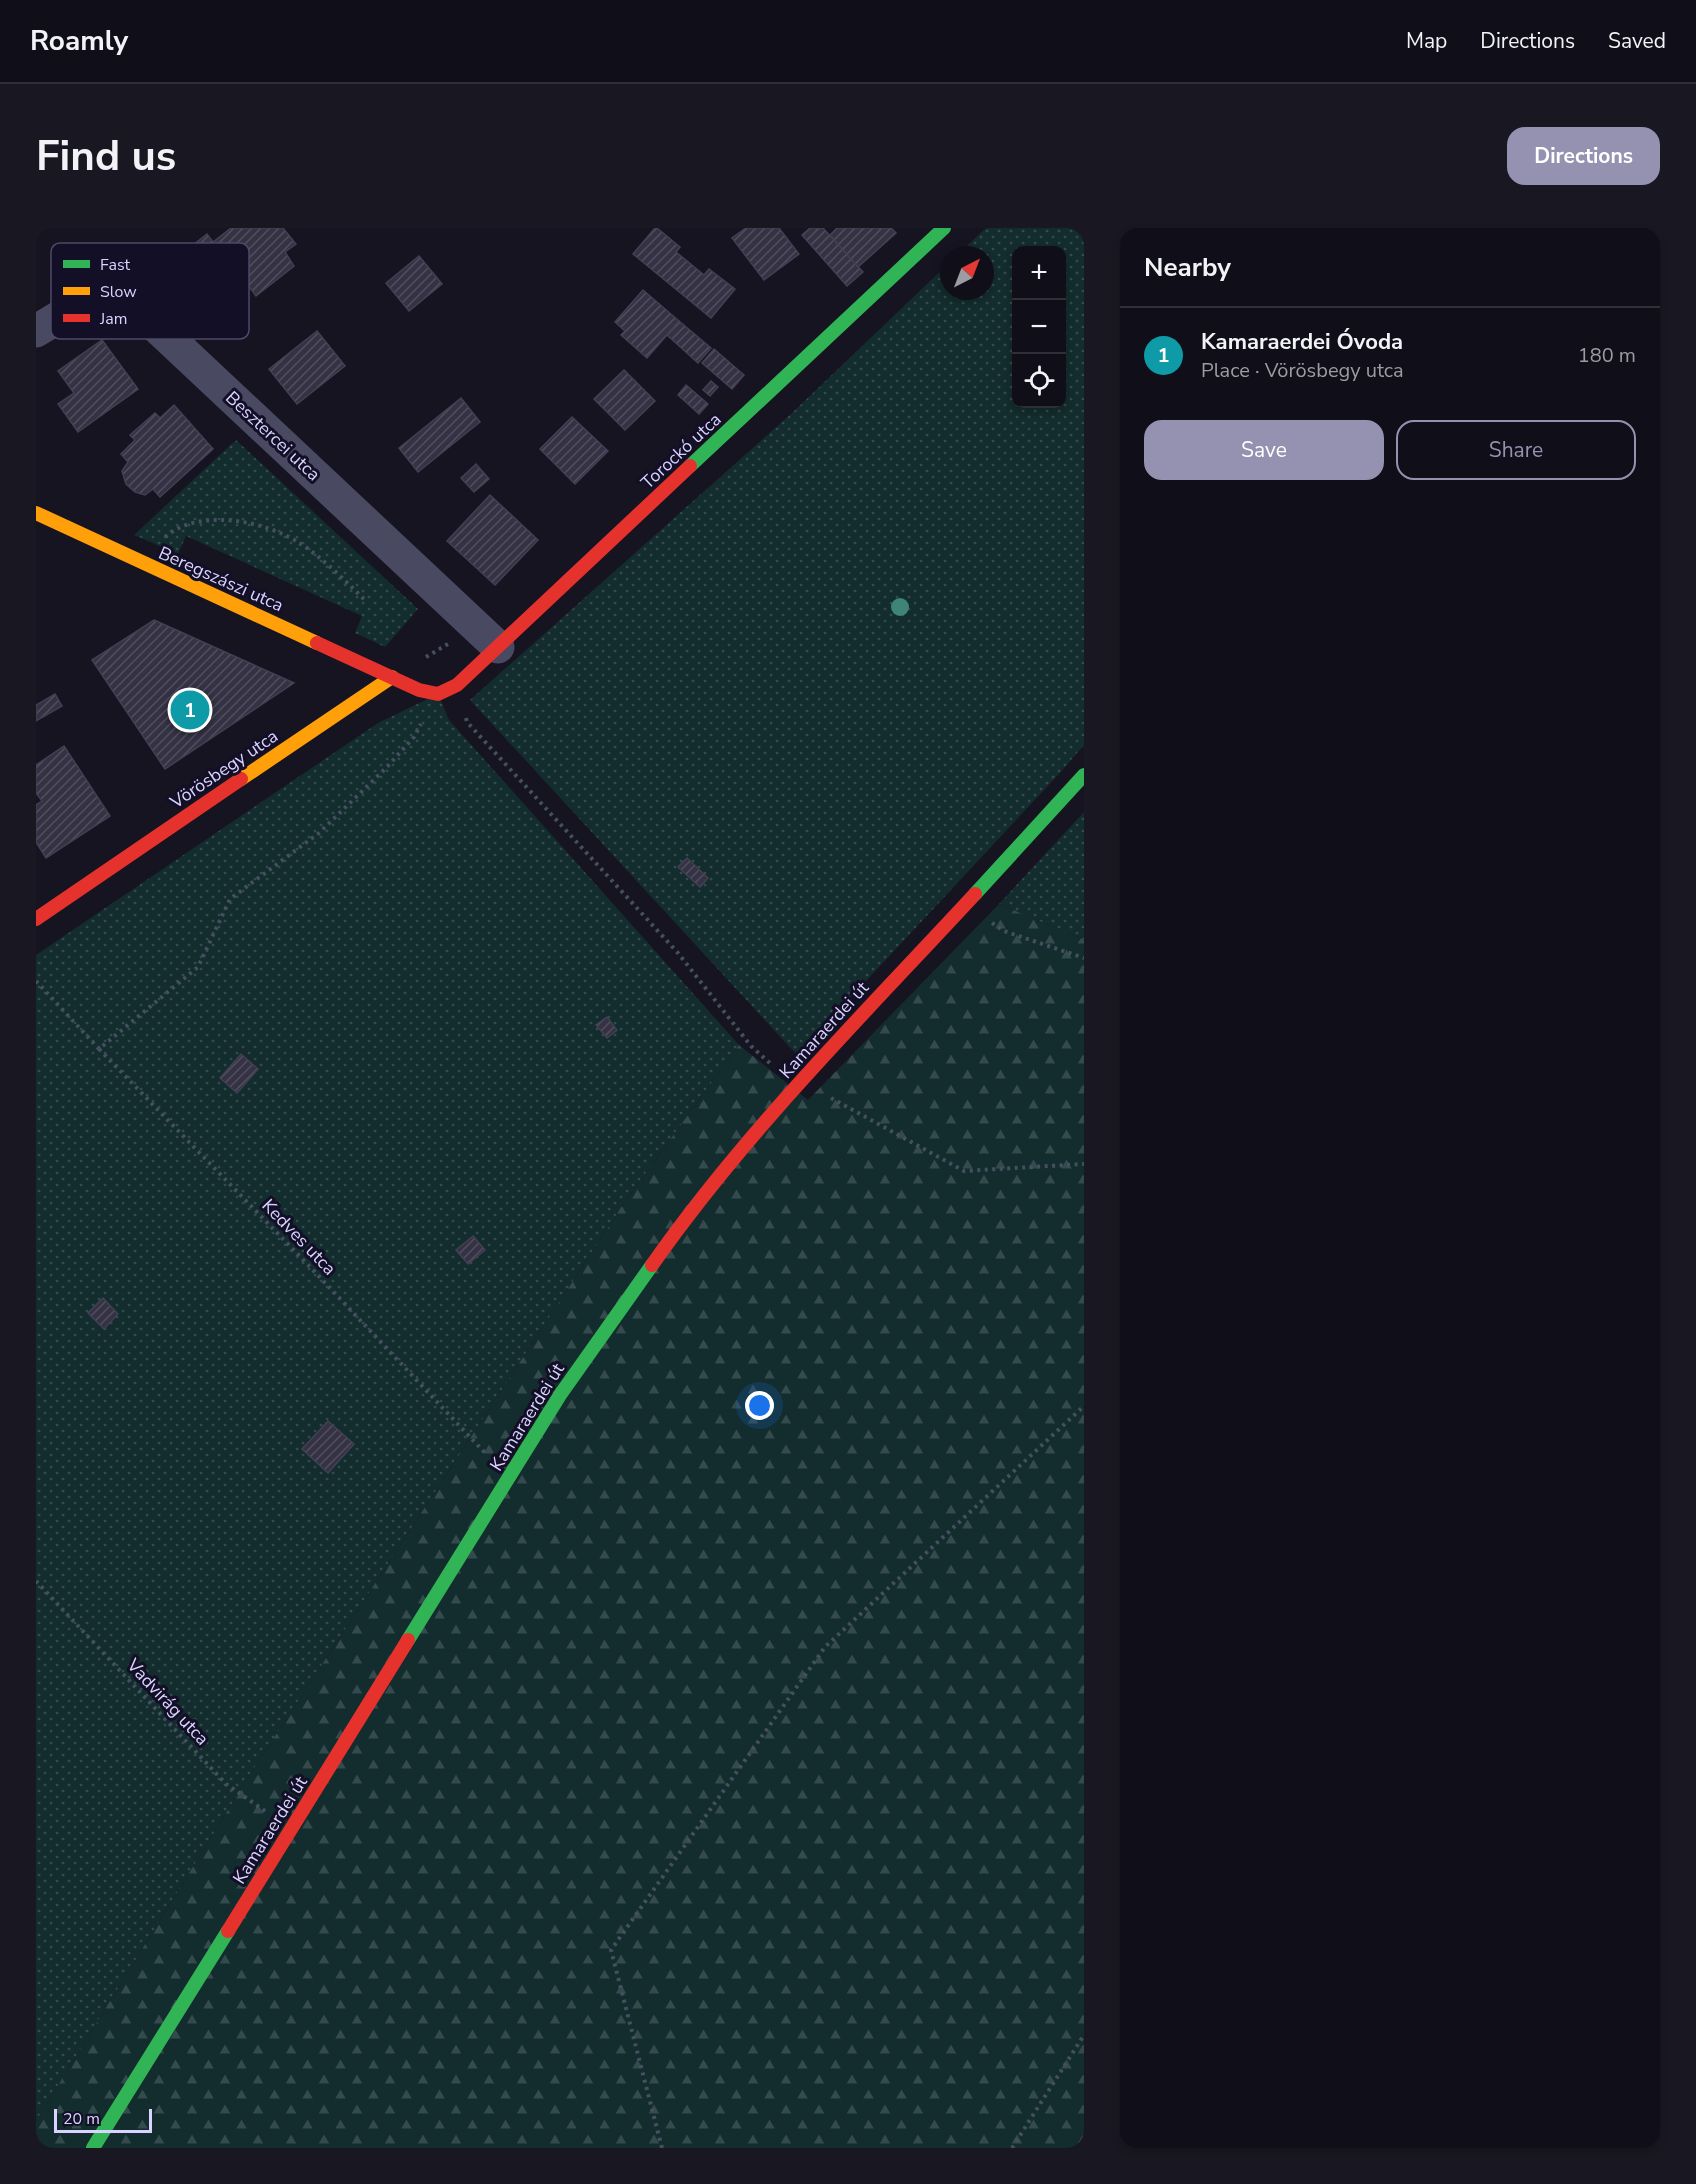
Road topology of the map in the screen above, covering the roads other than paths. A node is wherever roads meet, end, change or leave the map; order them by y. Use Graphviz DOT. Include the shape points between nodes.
graph roads {
  1 [pos="944,228"];
  2 [pos="51,322"];
  3 [pos="36,331"];
  4 [pos="170,339"];
  5 [pos="36,513"];
  6 [pos="487,637"];
  7 [pos="392,677"];
  8 [pos="1084,775"];
  9 [pos="36,919"];
  10 [pos="93,2148"];
  1 -- 6 [label="street, Torockó utca"];
  2 -- 3 [label="street, Besztercei utca"];
  4 -- 6 [label="street, Besztercei utca"];
  5 -- 7 [label="street, Beregszászi utca"];
  6 -- 7 [label="street, Torockó utca" via="457,685 438,694 418,690"];
  7 -- 9 [label="street, Vörösbegy utca"];
  8 -- 10 [label="street, Kamaraerdei út" via="801,1082 661,1252 560,1395"];
}
